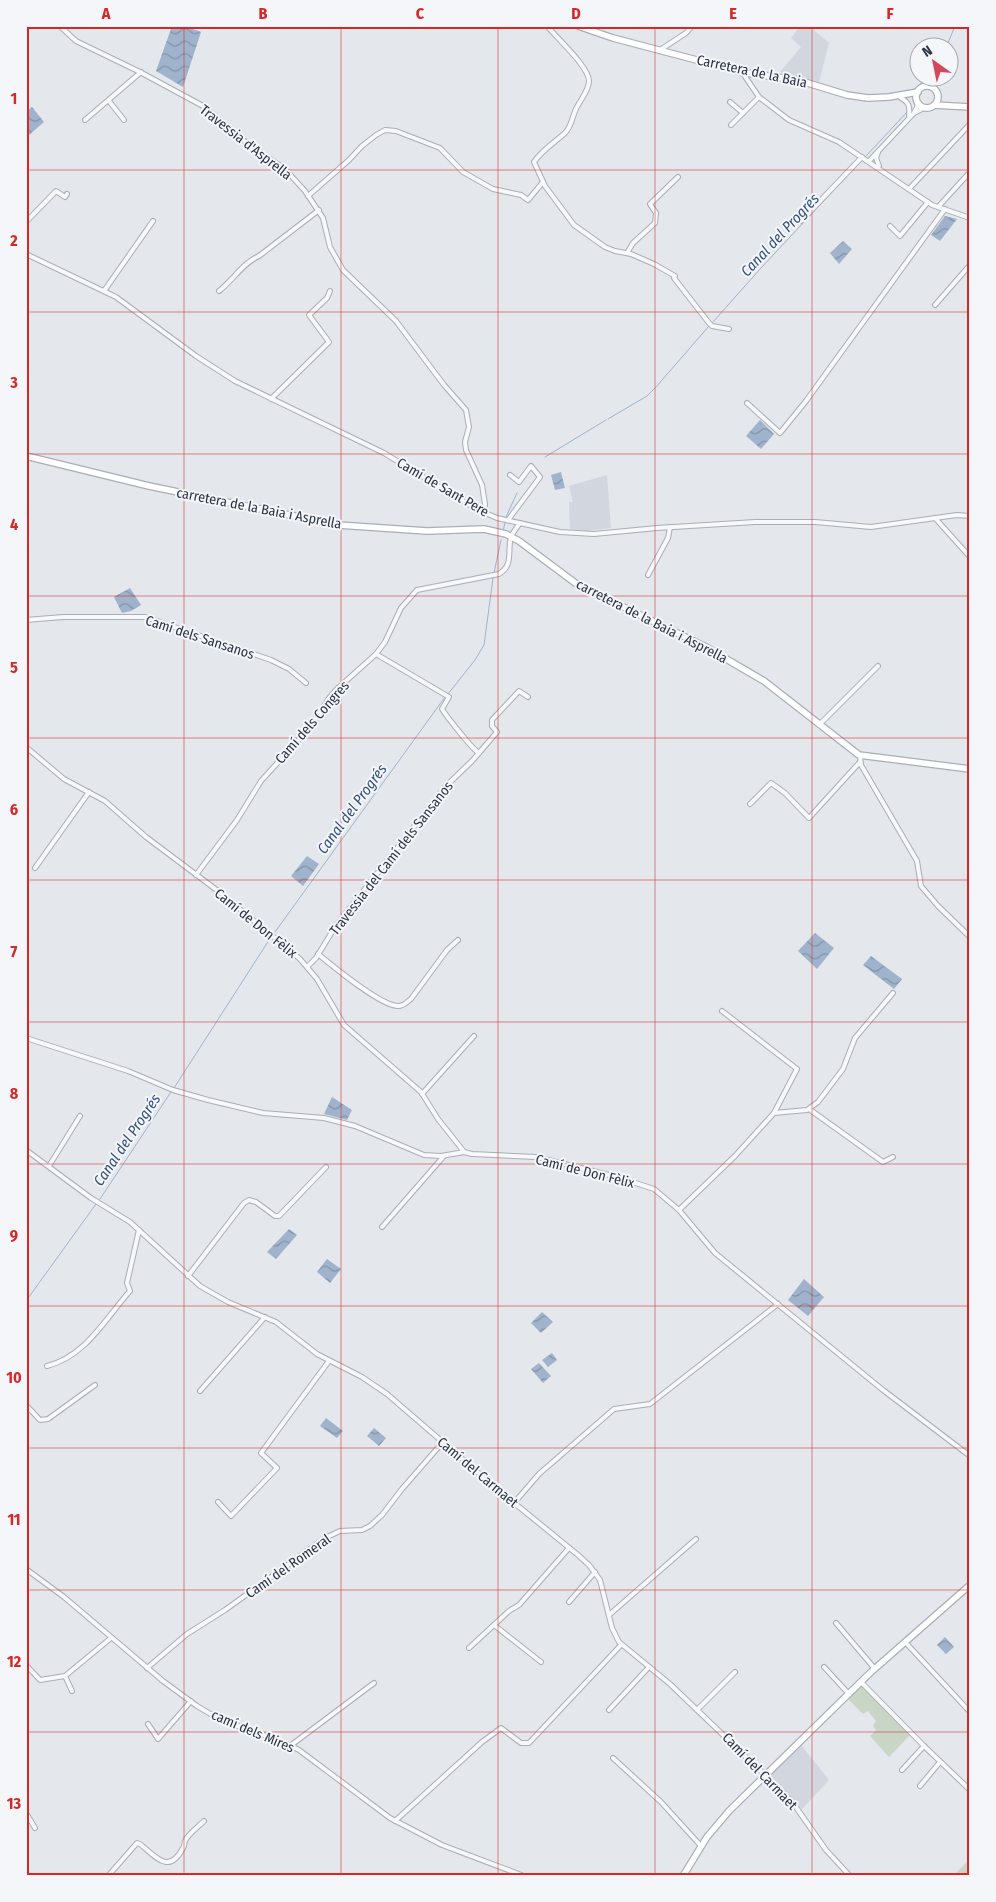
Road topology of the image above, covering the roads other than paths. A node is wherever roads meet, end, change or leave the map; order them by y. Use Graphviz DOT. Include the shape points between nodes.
graph roads {
  1 [pos="60,26"];
  2 [pos="547,26"];
  3 [pos="578,26"];
  4 [pos="692,26"];
  5 [pos="660,50"];
  6 [pos="141,72"];
  7 [pos="741,72"];
  8 [pos="918,92"];
  9 [pos="759,97"];
  10 [pos="899,97"];
  11 [pos="938,97"];
  12 [pos="109,100"];
  13 [pos="730,102"];
  14 [pos="918,102"];
  15 [pos="934,105"];
  16 [pos="948,105"];
  17 [pos="926,108"];
  18 [pos="969,108"];
  19 [pos="743,112"];
  20 [pos="914,112"];
  21 [pos="909,117"];
  22 [pos="85,120"];
  23 [pos="124,120"];
  24 [pos="970,124"];
  25 [pos="731,125"];
  26 [pos="878,150"];
  27 [pos="862,157"];
  28 [pos="871,162"];
  29 [pos="882,169"];
  30 [pos="970,172"];
  31 [pos="678,177"];
  32 [pos="543,182"];
  33 [pos="910,189"];
  34 [pos="67,194"];
  35 [pos="308,196"];
  36 [pos="928,202"];
  37 [pos="938,207"];
  38 [pos="946,209"];
  39 [pos="318,210"];
  40 [pos="970,218"];
  41 [pos="153,221"];
  42 [pos="801,221"];
  43 [pos="26,222"];
  44 [pos="890,226"];
  45 [pos="627,253"];
  46 [pos="26,254"];
  47 [pos="970,265"];
  48 [pos="104,291"];
  49 [pos="330,291"];
  50 [pos="219,292"];
  51 [pos="935,305"];
  52 [pos="730,329"];
  53 [pos="271,399"];
  54 [pos="747,403"];
  55 [pos="26,456"];
  56 [pos="510,475"];
  57 [pos="484,512"];
  58 [pos="970,516"];
  59 [pos="935,518"];
  60 [pos="508,520"];
  61 [pos="520,523"];
  62 [pos="670,527"];
  63 [pos="512,536"];
  64 [pos="970,557"];
  65 [pos="648,576"];
  66 [pos="26,620"];
  67 [pos="376,654"];
  68 [pos="878,666"];
  69 [pos="306,683"];
  70 [pos="528,697"];
  71 [pos="819,725"];
  72 [pos="26,747"];
  73 [pos="479,753"];
  74 [pos="860,755"];
  75 [pos="860,762"];
  76 [pos="970,769"];
  77 [pos="89,792"];
  78 [pos="750,804"];
  79 [pos="35,868"];
  80 [pos="196,875"];
  81 [pos="970,937"];
  82 [pos="458,940"];
  83 [pos="318,954"];
  84 [pos="307,966"];
  85 [pos="893,993"];
  86 [pos="722,1011"];
  87 [pos="474,1036"];
  88 [pos="26,1038"];
  89 [pos="422,1094"];
  90 [pos="809,1109"];
  91 [pos="774,1113"];
  92 [pos="80,1116"];
  93 [pos="26,1150"];
  94 [pos="464,1152"];
  95 [pos="444,1156"];
  96 [pos="893,1157"];
  97 [pos="49,1166"];
  98 [pos="326,1167"];
  99 [pos="679,1210"];
  100 [pos="382,1227"];
  101 [pos="139,1230"];
  102 [pos="188,1276"];
  103 [pos="778,1304"];
  104 [pos="265,1317"];
  105 [pos="329,1361"];
  106 [pos="48,1366"];
  107 [pos="95,1385"];
  108 [pos="200,1390"];
  109 [pos="26,1405"];
  110 [pos="442,1443"];
  111 [pos="970,1456"];
  112 [pos="218,1502"];
  113 [pos="514,1503"];
  114 [pos="696,1539"];
  115 [pos="569,1548"];
  116 [pos="26,1569"];
  117 [pos="595,1572"];
  118 [pos="970,1585"];
  119 [pos="568,1602"];
  120 [pos="609,1615"];
  121 [pos="836,1623"];
  122 [pos="494,1625"];
  123 [pos="111,1638"];
  124 [pos="906,1643"];
  125 [pos="621,1644"];
  126 [pos="469,1648"];
  127 [pos="541,1662"];
  128 [pos="26,1665"];
  129 [pos="649,1667"];
  130 [pos="147,1668"];
  131 [pos="824,1668"];
  132 [pos="875,1669"];
  133 [pos="735,1672"];
  134 [pos="65,1676"];
  135 [pos="861,1682"];
  136 [pos="374,1683"];
  137 [pos="72,1691"];
  138 [pos="848,1694"];
  139 [pos="191,1702"];
  140 [pos="609,1710"];
  141 [pos="698,1710"];
  142 [pos="970,1712"];
  143 [pos="148,1724"];
  144 [pos="290,1746"];
  145 [pos="924,1746"];
  146 [pos="613,1758"];
  147 [pos="940,1762"];
  148 [pos="902,1770"];
  149 [pos="766,1775"];
  150 [pos="920,1786"];
  151 [pos="970,1790"];
  152 [pos="26,1813"];
  153 [pos="204,1821"];
  154 [pos="395,1821"];
  155 [pos="35,1828"];
  156 [pos="701,1846"];
  157 [pos="510,1871"];
  158 [pos="108,1876"];
  159 [pos="505,1876"];
  160 [pos="524,1876"];
  161 [pos="683,1876"];
  162 [pos="850,1876"];
  1 -- 6 [label="street, Travessia d'Asprella" via="76,41"];
  2 -- 32 [label="street" via="584,69 589,80 566,132 534,162"];
  3 -- 5 [label="main road, Carretera de la Baia"];
  4 -- 5 [label="street"];
  5 -- 7 [label="main road, Carretera de la Baia"];
  6 -- 12 [label="street"];
  6 -- 35 [label="street, Travessia d'Asprella" via="203,106 248,144 285,169"];
  7 -- 9 [label="street"];
  7 -- 10 [label="main road, Carretera de la Baia" via="798,80 847,95"];
  8 -- 10 [label="main road, Carretera de la Baia"];
  8 -- 11 [label="main road" via="927,86 936,90"];
  8 -- 14 [label="main road"];
  9 -- 19 [label="street"];
  9 -- 27 [label="street" via="789,120 839,142"];
  10 -- 14 [label="main road, Carretera de la Baia"];
  10 -- 21 [label="street" via="908,104"];
  11 -- 15 [label="main road"];
  11 -- 16 [label="main road"];
  12 -- 22 [label="street"];
  12 -- 23 [label="street"];
  13 -- 19 [label="street"];
  14 -- 17 [label="main road"];
  14 -- 20 [label="street"];
  15 -- 16 [label="main road"];
  15 -- 17 [label="main road"];
  16 -- 18 [label="main road"];
  17 -- 20 [label="street"];
  19 -- 25 [label="street"];
  20 -- 21 [label="street"];
  21 -- 26 [label="street"];
  24 -- 33 [label="street"];
  26 -- 28 [label="street"];
  26 -- 29 [label="street" via="876,158"];
  27 -- 28 [label="street"];
  27 -- 42 [label="street"];
  28 -- 29 [label="street"];
  29 -- 33 [label="street"];
  30 -- 37 [label="street"];
  31 -- 45 [label="street" via="650,204 656,213 655,223"];
  32 -- 35 [label="street" via="528,200 521,195 493,189 463,172 440,148 385,130 362,146"];
  32 -- 45 [label="street" via="574,226 605,247"];
  33 -- 36 [label="street"];
  34 -- 43 [label="street" via="56,191"];
  35 -- 39 [label="street, Travessia d'Asprella"];
  36 -- 37 [label="street"];
  36 -- 44 [label="street" via="900,236"];
  37 -- 38 [label="street"];
  38 -- 40 [label="street"];
  38 -- 54 [label="street" via="780,433"];
  39 -- 50 [label="street" via="253,258"];
  39 -- 57 [label="street, Travessia d'Asprella" via="330,248 343,270 396,321 466,410 466,450 482,485"];
  41 -- 48 [label="street"];
  45 -- 52 [label="street" via="674,277 712,326"];
  46 -- 48 [label="street, Camí de Sant Pere"];
  47 -- 51 [label="street"];
  48 -- 53 [label="street, Camí de Sant Pere" via="217,370"];
  49 -- 53 [label="street" via="327,298 309,314 329,342"];
  53 -- 57 [label="street, Camí de Sant Pere" via="384,453"];
  55 -- 63 [label="main road, carretera de la Baia i Asprella" via="317,522 427,531 484,529"];
  56 -- 60 [label="street" via="518,482 531,466 540,477"];
  57 -- 60 [label="street, Camí de Sant Pere"];
  58 -- 59 [label="street, Camí de Sant Pere"];
  59 -- 62 [label="street, Camí de Sant Pere" via="871,527 815,522"];
  59 -- 64 [label="street"];
  60 -- 61 [label="street, Camí de Sant Pere"];
  61 -- 62 [label="street, Camí de Sant Pere" via="575,534"];
  61 -- 63 [label="street, Camí dels Congres"];
  62 -- 65 [label="street" via="668,538"];
  63 -- 67 [label="street, Camí dels Congres" via="510,559 499,574 417,590 401,608"];
  63 -- 71 [label="main road, carretera de la Baia i Asprella" via="578,585 717,652 764,681"];
  66 -- 69 [label="street, Camí dels Sansanos" via="144,617 271,660"];
  67 -- 73 [label="street" via="449,697 442,709"];
  67 -- 80 [label="street, Camí dels Congres" via="337,689 312,725 261,781"];
  68 -- 71 [label="street"];
  70 -- 73 [label="street, Travessia del Camí dels Sansanos" via="519,691 492,720 497,732"];
  71 -- 74 [label="main road, carretera de la Baia i Asprella"];
  72 -- 77 [label="street, Camí de Don Fèlix" via="64,779"];
  73 -- 83 [label="street, Travessia del Camí dels Sansanos" via="446,786 335,927"];
  74 -- 75 [label="street"];
  74 -- 76 [label="main road, carretera de la Baia i Asprella"];
  75 -- 78 [label="street" via="809,818 771,783"];
  75 -- 81 [label="street" via="917,861 921,886"];
  77 -- 79 [label="street"];
  77 -- 80 [label="street, Camí de Don Fèlix" via="105,801"];
  80 -- 84 [label="street, Camí de Don Fèlix"];
  82 -- 83 [label="street" via="411,999 397,1006 362,988"];
  83 -- 84 [label="street, Travessia del Camí dels Sansanos"];
  84 -- 89 [label="street, Camí de Don Fèlix" via="344,1024"];
  85 -- 90 [label="street" via="855,1038 843,1069 826,1094"];
  86 -- 91 [label="street" via="797,1069"];
  87 -- 89 [label="street"];
  88 -- 95 [label="street" via="128,1071 174,1090 262,1113 324,1118 354,1126 424,1155"];
  89 -- 94 [label="street, Camí de Don Fèlix"];
  90 -- 91 [label="street"];
  90 -- 96 [label="street" via="884,1162"];
  91 -- 99 [label="street"];
  92 -- 97 [label="street"];
  93 -- 97 [label="street, Camí del Carmaet"];
  94 -- 95 [label="street"];
  94 -- 99 [label="street, Camí de Don Fèlix" via="536,1157 617,1177 654,1188"];
  95 -- 100 [label="street"];
  97 -- 101 [label="street, Camí del Carmaet"];
  98 -- 102 [label="street" via="279,1216 256,1202 249,1200 244,1203"];
  99 -- 103 [label="street, Camí de Don Fèlix" via="716,1253"];
  101 -- 102 [label="street, Camí del Carmaet"];
  101 -- 106 [label="street" via="127,1283 130,1291 92,1338 61,1363"];
  102 -- 104 [label="street, Camí del Carmaet" via="228,1302"];
  103 -- 111 [label="street, Camí de Don Fèlix"];
  103 -- 113 [label="street" via="650,1404 614,1409 539,1474"];
  104 -- 105 [label="street, Camí del Carmaet"];
  104 -- 108 [label="street"];
  105 -- 110 [label="street, Camí del Carmaet" via="387,1394"];
  105 -- 112 [label="street" via="260,1453 277,1468 231,1516"];
  107 -- 109 [label="street" via="48,1419 40,1420"];
  110 -- 113 [label="street, Camí del Carmaet"];
  110 -- 130 [label="street, Camí del Romeral" via="382,1516 370,1526 362,1530 340,1531 325,1538 186,1634"];
  113 -- 115 [label="street, Camí del Carmaet"];
  114 -- 120 [label="street"];
  115 -- 117 [label="street, Camí del Carmaet"];
  115 -- 122 [label="street" via="519,1605"];
  116 -- 123 [label="street, camí dels Mires"];
  117 -- 119 [label="street"];
  117 -- 120 [label="street, Camí del Carmaet"];
  118 -- 124 [label="main road"];
  120 -- 125 [label="street, Camí del Carmaet"];
  121 -- 132 [label="street"];
  122 -- 126 [label="street"];
  122 -- 127 [label="street"];
  123 -- 130 [label="street, camí dels Mires"];
  123 -- 134 [label="street"];
  124 -- 132 [label="main road"];
  124 -- 142 [label="street"];
  125 -- 129 [label="street, Camí del Carmaet"];
  125 -- 154 [label="street" via="529,1744 522,1743 501,1728"];
  128 -- 134 [label="street" via="40,1680"];
  129 -- 140 [label="street"];
  129 -- 141 [label="street, Camí del Carmaet"];
  130 -- 139 [label="street, camí dels Mires"];
  131 -- 138 [label="street"];
  132 -- 135 [label="main road"];
  133 -- 141 [label="street"];
  134 -- 137 [label="street"];
  135 -- 138 [label="main road"];
  135 -- 145 [label="street"];
  136 -- 144 [label="street"];
  138 -- 149 [label="main road"];
  139 -- 143 [label="street" via="158,1739"];
  139 -- 144 [label="street, camí dels Mires" via="218,1719"];
  141 -- 149 [label="street, Camí del Carmaet"];
  144 -- 154 [label="street, camí dels Mires" via="307,1755"];
  145 -- 147 [label="street"];
  145 -- 148 [label="street"];
  146 -- 156 [label="street" via="661,1802"];
  147 -- 150 [label="street"];
  147 -- 151 [label="street"];
  149 -- 156 [label="main road" via="729,1811"];
  149 -- 162 [label="street, Camí del Carmaet" via="793,1803 826,1850"];
  152 -- 155 [label="street"];
  153 -- 158 [label="street" via="185,1840 184,1848 172,1861 162,1862 137,1843"];
  154 -- 157 [label="street, camí dels Mires" via="442,1845"];
  156 -- 161 [label="main road"];
  157 -- 159 [label="street"];
  157 -- 160 [label="street, camí dels Mires"];
}
